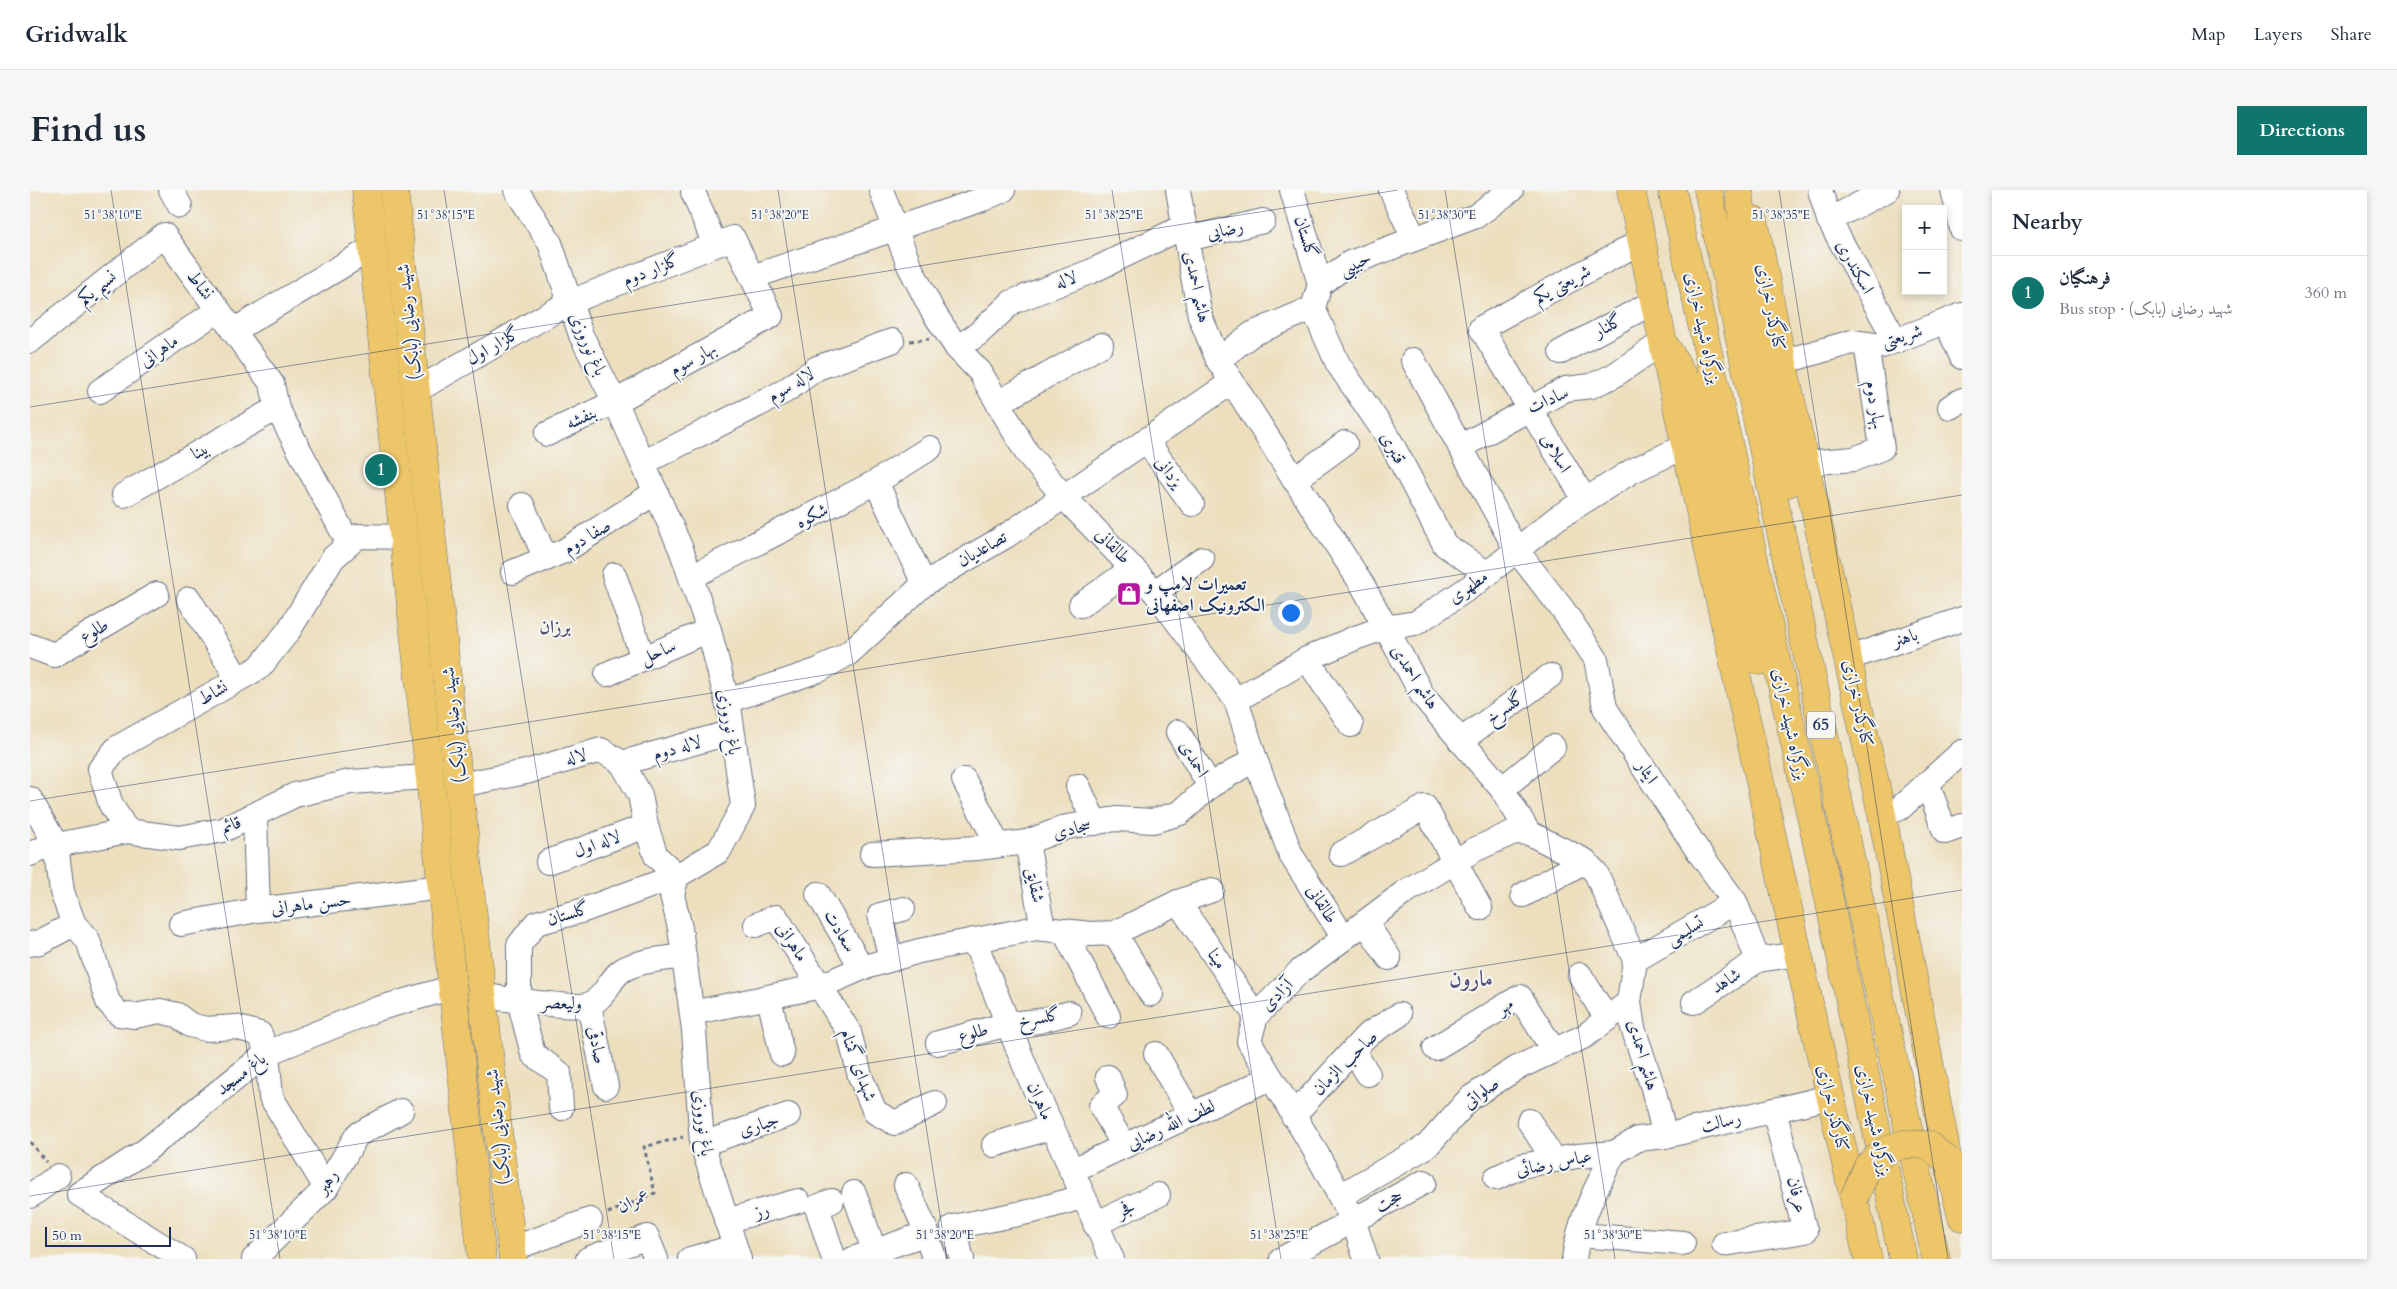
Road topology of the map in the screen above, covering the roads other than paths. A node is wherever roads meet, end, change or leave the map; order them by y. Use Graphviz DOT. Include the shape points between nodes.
graph roads {
  1 [pos="366,190"];
  2 [pos="394,190"];
  3 [pos="516,190"];
  4 [pos="881,190"];
  5 [pos="1003,190"];
  6 [pos="1178,190"];
  7 [pos="1292,190"];
  8 [pos="1391,190"];
  9 [pos="1511,190"];
  10 [pos="1631,190"];
  11 [pos="1672,190"];
  12 [pos="1708,190"];
  13 [pos="1739,190"];
  14 [pos="1748,190"];
  15 [pos="1820,190"];
  16 [pos="1886,190"];
  17 [pos="1953,190"];
  18 [pos="693,192"];
  19 [pos="1829,220"];
  20 [pos="1263,221"];
  21 [pos="896,228"];
  22 [pos="1962,229"];
  23 [pos="1186,233"];
  24 [pos="164,235"];
  25 [pos="1414,238"];
  26 [pos="724,241"];
  27 [pos="1642,241"];
  28 [pos="372,248"];
  29 [pos="752,277"];
  30 [pos="1320,284"];
  31 [pos="570,302"];
  32 [pos="1655,302"];
  33 [pos="1313,308"];
  34 [pos="218,310"];
  35 [pos="1954,319"];
  36 [pos="1481,328"];
  37 [pos="233,332"];
  38 [pos="30,341"];
  39 [pos="892,341"];
  40 [pos="1896,341"];
  41 [pos="953,342"];
  42 [pos="1663,342"];
  43 [pos="1866,344"];
  44 [pos="1102,345"];
  45 [pos="1561,352"];
  46 [pos="1962,357"];
  47 [pos="1218,360"];
  48 [pos="1413,360"];
  49 [pos="1782,362"];
  50 [pos="1232,382"];
  51 [pos="417,390"];
  52 [pos="100,392"];
  53 [pos="615,402"];
  54 [pos="998,403"];
  55 [pos="276,408"];
  56 [pos="1529,408"];
  57 [pos="547,434"];
  58 [pos="1146,440"];
  59 [pos="1346,443"];
  60 [pos="1460,446"];
  61 [pos="1686,446"];
  62 [pos="930,448"];
  63 [pos="643,463"];
  64 [pos="1805,463"];
  65 [pos="1294,480"];
  66 [pos="876,482"];
  67 [pos="656,492"];
  68 [pos="124,494"];
  69 [pos="1064,497"];
  70 [pos="1585,500"];
  71 [pos="1192,504"];
  72 [pos="522,505"];
  73 [pos="404,537"];
  74 [pos="349,544"];
  75 [pos="1517,551"];
  76 [pos="546,559"];
  77 [pos="1202,559"];
  78 [pos="1133,568"];
  79 [pos="513,572"];
  80 [pos="1488,574"];
  81 [pos="614,575"];
  82 [pos="691,577"];
  83 [pos="924,584"];
  84 [pos="1155,592"];
  85 [pos="157,594"];
  86 [pos="189,599"];
  87 [pos="1081,605"];
  88 [pos="1962,619"];
  89 [pos="1384,628"];
  90 [pos="708,630"];
  91 [pos="30,646"];
  92 [pos="643,658"];
  93 [pos="1849,658"];
  94 [pos="1307,659"];
  95 [pos="607,674"];
  96 [pos="1550,676"];
  97 [pos="238,679"];
  98 [pos="1236,700"];
  99 [pos="727,701"];
  100 [pos="1351,725"];
  101 [pos="1822,728"];
  102 [pos="732,732"];
  103 [pos="1178,732"];
  104 [pos="1460,741"];
  105 [pos="1553,747"];
  106 [pos="1962,752"];
  107 [pos="1255,759"];
  108 [pos="622,763"];
  109 [pos="428,777"];
  110 [pos="964,780"];
  111 [pos="460,785"];
  112 [pos="1078,786"];
  113 [pos="1210,786"];
  114 [pos="1928,786"];
  115 [pos="1502,789"];
  116 [pos="30,799"];
  117 [pos="1882,815"];
  118 [pos="255,816"];
  119 [pos="1095,823"];
  120 [pos="646,826"];
  121 [pos="1962,826"];
  122 [pos="127,831"];
  123 [pos="1530,833"];
  124 [pos="1027,842"];
  125 [pos="56,846"];
  126 [pos="998,846"];
  127 [pos="30,854"];
  128 [pos="872,854"];
  129 [pos="1341,854"];
  130 [pos="1585,861"];
  131 [pos="548,862"];
  132 [pos="1454,862"];
  133 [pos="1823,870"];
  134 [pos="677,876"];
  135 [pos="1212,890"];
  136 [pos="818,894"];
  137 [pos="1523,895"];
  138 [pos="443,899"];
  139 [pos="1178,902"];
  140 [pos="1736,902"];
  141 [pos="472,908"];
  142 [pos="1480,908"];
  143 [pos="903,909"];
  144 [pos="258,910"];
  145 [pos="1365,922"];
  146 [pos="74,924"];
  147 [pos="181,924"];
  148 [pos="756,925"];
  149 [pos="1054,930"];
  150 [pos="1115,933"];
  151 [pos="1344,938"];
  152 [pos="974,940"];
  153 [pos="30,944"];
  154 [pos="1799,954"];
  155 [pos="684,956"];
  156 [pos="1389,958"];
  157 [pos="890,959"];
  158 [pos="1635,960"];
  159 [pos="1758,960"];
  160 [pos="862,968"];
  161 [pos="1580,975"];
  162 [pos="821,986"];
  163 [pos="454,987"];
  164 [pos="1151,994"];
  165 [pos="484,996"];
  166 [pos="769,998"];
  167 [pos="519,1000"];
  168 [pos="1629,1002"];
  169 [pos="1694,1002"];
  170 [pos="589,1005"];
  171 [pos="1069,1012"];
  172 [pos="692,1013"];
  173 [pos="1399,1014"];
  174 [pos="1108,1016"];
  175 [pos="1256,1016"];
  176 [pos="1607,1019"];
  177 [pos="1008,1024"];
  178 [pos="938,1043"];
  179 [pos="1435,1048"];
  180 [pos="1353,1051"];
  181 [pos="1554,1051"];
  182 [pos="267,1053"];
  183 [pos="782,1054"];
  184 [pos="1156,1054"];
  185 [pos="1368,1074"];
  186 [pos="1108,1077"];
  187 [pos="1270,1078"];
  188 [pos="606,1086"];
  189 [pos="1830,1097"];
  190 [pos="935,1103"];
  191 [pos="561,1108"];
  192 [pos="1774,1110"];
  193 [pos="401,1111"];
  194 [pos="788,1115"];
  195 [pos="1191,1115"];
  196 [pos="1294,1116"];
  197 [pos="1529,1121"];
  198 [pos="1051,1127"];
  199 [pos="1665,1136"];
  200 [pos="702,1144"];
  201 [pos="994,1145"];
  202 [pos="1124,1146"];
  203 [pos="1614,1153"];
  204 [pos="1554,1160"];
  205 [pos="1948,1161"];
  206 [pos="1071,1171"];
  207 [pos="58,1176"];
  208 [pos="1496,1178"];
  209 [pos="1424,1182"];
  210 [pos="906,1185"];
  211 [pos="326,1188"];
  212 [pos="854,1193"];
  213 [pos="1158,1195"];
  214 [pos="30,1196"];
  215 [pos="1340,1196"];
  216 [pos="1082,1197"];
  217 [pos="1854,1198"];
  218 [pos="798,1201"];
  219 [pos="832,1201"];
  220 [pos="1962,1217"];
  221 [pos="590,1220"];
  222 [pos="1354,1220"];
  223 [pos="726,1222"];
  224 [pos="1095,1224"];
  225 [pos="927,1233"];
  226 [pos="1683,1243"];
  227 [pos="1724,1244"];
  228 [pos="1572,1252"];
  229 [pos="737,1253"];
  230 [pos="878,1253"];
  231 [pos="512,1254"];
  232 [pos="182,1259"];
  233 [pos="254,1259"];
  234 [pos="482,1259"];
  235 [pos="588,1259"];
  236 [pos="656,1259"];
  237 [pos="690,1259"];
  238 [pos="834,1259"];
  239 [pos="934,1259"];
  240 [pos="962,1259"];
  241 [pos="1112,1259"];
  242 [pos="1282,1259"];
  243 [pos="1366,1259"];
  244 [pos="1868,1259"];
  245 [pos="1903,1259"];
  246 [pos="1936,1259"];
  1 -- 28 [label="main road, شهید رضایی (بابک)"];
  2 -- 51 [label="main road, شهید رضایی (بابک)"];
  3 -- 31 [label="street, باغ نوروزی" via="550,243"];
  4 -- 21 [label="street, طالقانی"];
  5 -- 21 [label="street"];
  6 -- 23 [label="street, هاشم احمدی"];
  7 -- 30 [label="street, گلستان"];
  8 -- 25 [label="street"];
  9 -- 25 [label="street, حبیبی" via="1476,216"];
  10 -- 27 [label="main road, 65"];
  11 -- 133 [label="main road, بزرگراه شهید خرازی"];
  12 -- 101 [label="main road, بزرگراه شهید خرازی / 65"];
  13 -- 101 [label="main road" via="1749,271 1790,493"];
  14 -- 49 [label="main road, کنارگذر خرازی"];
  15 -- 19 [label="street, اسکندری"];
  16 -- 19 [label="street"];
  17 -- 22 [label="street"];
  18 -- 26 [label="street"];
  19 -- 40 [label="street, اسکندری"];
  20 -- 23 [label="street, رضایی"];
  21 -- 29 [label="street"];
  21 -- 41 [label="street, طالقانی" via="909,265"];
  23 -- 41 [label="street, لاله" via="1012,302 978,334"];
  23 -- 47 [label="street, هاشم احمدی" via="1200,316"];
  24 -- 34 [label="street, نشاط"];
  24 -- 38 [label="street, نسیم یکم"];
  25 -- 30 [label="street, حبیبی" via="1350,263"];
  26 -- 29 [label="street"];
  26 -- 31 [label="street, گلزار دوم"];
  27 -- 32 [label="main road, 65"];
  27 -- 36 [label="street, شریعتی یکم"];
  28 -- 37 [label="street"];
  28 -- 73 [label="main road, شهید رضایی (بابک)"];
  29 -- 53 [label="street, بهار سوم" via="771,316"];
  30 -- 33 [label="street, حبیبی"];
  31 -- 51 [label="street, گلزار اول"];
  31 -- 53 [label="street, باغ نوروزی" via="581,335"];
  32 -- 42 [label="main road, 65"];
  32 -- 45 [label="street, گلنار"];
  33 -- 47 [label="street" via="1252,334"];
  33 -- 80 [label="street, قنبری" via="1338,364 1388,437 1445,545"];
  34 -- 37 [label="street, نشاط"];
  34 -- 52 [label="street, ماهرانی"];
  35 -- 40 [label="street, شریعتی"];
  35 -- 46 [label="street"];
  36 -- 56 [label="street, اسلامی"];
  37 -- 55 [label="street, نشاط" via="272,384"];
  39 -- 63 [label="street, لاله سوم" via="817,368 785,391"];
  40 -- 43 [label="street, شریعتی" via="1882,346"];
  41 -- 54 [label="street, طالقانی" via="980,372"];
  42 -- 56 [label="street, سادات" via="1613,376 1591,386 1566,389"];
  42 -- 61 [label="main road, کنارگذر خرازی"];
  42 -- 133 [label="main road, 65" via="1691,389 1739,594"];
  43 -- 49 [label="street, شریعتی" via="1852,342"];
  43 -- 64 [label="street, بهار دوم" via="1882,448 1854,459"];
  44 -- 54 [label="street"];
  47 -- 50 [label="street, هاشم احمدی"];
  48 -- 60 [label="street, ایثار"];
  49 -- 64 [label="main road, کنارگذر خرازی"];
  50 -- 58 [label="street, تصاعدیان"];
  50 -- 65 [label="street, هاشم احمدی"];
  51 -- 111 [label="main road, شهید رضایی (بابک)"];
  53 -- 57 [label="street, بنفشه"];
  53 -- 63 [label="street, باغ نوروزی"];
  54 -- 69 [label="street, طالقانی" via="1027,453"];
  55 -- 68 [label="street, بینا"];
  55 -- 74 [label="street, نشاط"];
  56 -- 60 [label="street, سادات"];
  56 -- 70 [label="street, اسلامی"];
  58 -- 69 [label="street, تصاعدیان"];
  58 -- 71 [label="street, یزدانی"];
  59 -- 65 [label="street"];
  60 -- 75 [label="street, ایثار"];
  61 -- 70 [label="street, مطهری" via="1632,471"];
  61 -- 154 [label="main road, کنارگذر خرازی"];
  62 -- 66 [label="street, شکوه"];
  63 -- 67 [label="street, باغ نوروزی"];
  64 -- 93 [label="main road, کنارگذر خرازی"];
  65 -- 89 [label="street, هاشم احمدی" via="1363,586"];
  66 -- 82 [label="street, شکوه"];
  66 -- 83 [label="street"];
  67 -- 76 [label="street, صفا دوم" via="572,547"];
  67 -- 82 [label="street, باغ نوروزی"];
  69 -- 78 [label="street, طالقانی"];
  69 -- 83 [label="street, تصاعدیان" via="1006,536"];
  70 -- 75 [label="street, مطهری"];
  72 -- 76 [label="street"];
  73 -- 74 [label="street, نشاط" via="358,536"];
  73 -- 109 [label="main road, شهید رضایی (بابک)"];
  74 -- 97 [label="street, نشاط" via="333,558 289,630 260,667"];
  75 -- 80 [label="street, مطهری"];
  75 -- 140 [label="street, ایثار" via="1596,659 1605,708 1696,848"];
  76 -- 79 [label="street, صفا دوم"];
  77 -- 84 [label="street"];
  78 -- 84 [label="street, طالقانی"];
  78 -- 87 [label="street"];
  80 -- 89 [label="street, مطهری" via="1416,623"];
  81 -- 92 [label="street"];
  82 -- 90 [label="street, باغ نوروزی"];
  83 -- 99 [label="street, تصاعدیان" via="848,653 819,670"];
  84 -- 98 [label="street, طالقانی"];
  85 -- 91 [label="street, طلوع" via="54,655"];
  86 -- 97 [label="street"];
  88 -- 93 [label="street, باهنر"];
  89 -- 94 [label="street, مطهری"];
  89 -- 104 [label="street, هاشم احمدی" via="1424,696"];
  90 -- 92 [label="street, ساحل"];
  90 -- 99 [label="street, باغ نوروزی"];
  92 -- 95 [label="street, ساحل"];
  93 -- 117 [label="main road, کنارگذر خرازی"];
  94 -- 98 [label="street, مطهری"];
  94 -- 100 [label="street"];
  96 -- 104 [label="street, گلسرخ"];
  97 -- 122 [label="street, نشاط" via="117,748 100,769 111,805"];
  98 -- 107 [label="street, طالقانی"];
  99 -- 102 [label="street, باغ نوروزی"];
  101 -- 246 [label="main road, بزرگراه شهید خرازی / 65"];
  102 -- 108 [label="street, لاله دوم"];
  102 -- 134 [label="street, باغ نوروزی" via="742,806 719,850"];
  103 -- 113 [label="street, احمدی"];
  104 -- 115 [label="street, هاشم احمدی"];
  105 -- 115 [label="street"];
  106 -- 114 [label="street"];
  107 -- 113 [label="street, سجادی"];
  107 -- 151 [label="street, طالقانی" via="1291,855"];
  108 -- 111 [label="street, لاله" via="601,750 526,772"];
  108 -- 120 [label="street, لاله" via="640,795"];
  109 -- 118 [label="street, قائم" via="350,782 295,795"];
  109 -- 138 [label="main road, شهید رضایی (بابک)"];
  110 -- 126 [label="street"];
  111 -- 141 [label="main road, شهید رضایی (بابک)"];
  112 -- 119 [label="street"];
  113 -- 119 [label="street, سجادی" via="1180,813 1153,821 1116,819"];
  114 -- 117 [label="street" via="1900,808"];
  114 -- 121 [label="street" via="1945,832"];
  115 -- 123 [label="street, هاشم احمدی"];
  116 -- 125 [label="street"];
  117 -- 205 [label="main road, کنارگذر خرازی"];
  118 -- 122 [label="street, قائم" via="223,830 178,838"];
  118 -- 144 [label="street"];
  119 -- 124 [label="street, سجادی" via="1067,828"];
  120 -- 131 [label="street, لاله اول"];
  120 -- 134 [label="street, لاله" via="656,856"];
  122 -- 125 [label="street, قائم"];
  123 -- 130 [label="street"];
  123 -- 132 [label="street, آزادی" via="1514,832"];
  124 -- 126 [label="street, سجادی"];
  124 -- 149 [label="street, شقایق"];
  125 -- 127 [label="street, قائم"];
  125 -- 146 [label="street" via="62,892"];
  126 -- 128 [label="street, سجادی"];
  129 -- 132 [label="street" via="1425,807"];
  130 -- 137 [label="street"];
  130 -- 158 [label="street" via="1596,873"];
  132 -- 142 [label="street"];
  132 -- 145 [label="street, آزادی" via="1405,892"];
  133 -- 245 [label="main road, بزرگراه شهید خرازی / 65"];
  134 -- 155 [label="street, باغ نوروزی" via="672,895"];
  134 -- 167 [label="street, گلستان" via="536,924 519,945"];
  135 -- 139 [label="street"];
  136 -- 160 [label="street, سعادت"];
  138 -- 141 [label="main road"];
  138 -- 144 [label="street, حسن ماهرانی"];
  138 -- 163 [label="main road, شهید رضایی (بابک)"];
  139 -- 150 [label="street"];
  139 -- 175 [label="street, مینا"];
  140 -- 158 [label="street, تسلیمی"];
  140 -- 159 [label="street, ایثار"];
  141 -- 165 [label="main road, شهید رضایی (بابک)"];
  143 -- 157 [label="street" via="880,915"];
  144 -- 147 [label="street, حسن ماهرانی"];
  145 -- 151 [label="street, آزادی"];
  145 -- 156 [label="street"];
  146 -- 153 [label="street"];
  146 -- 182 [label="street" via="88,940 108,1002 119,1014 135,1016 160,1011 206,1029 235,1027 260,1034"];
  148 -- 162 [label="street, ماهرانی" via="776,917"];
  149 -- 150 [label="street"];
  149 -- 152 [label="street"];
  149 -- 174 [label="street, شقایق"];
  150 -- 164 [label="street"];
  151 -- 175 [label="street, آزادی" via="1299,972"];
  152 -- 157 [label="street"];
  152 -- 177 [label="street, ماهران"];
  154 -- 159 [label="street"];
  154 -- 189 [label="main road, کنارگذر خرازی"];
  155 -- 170 [label="street, ولیعصر" via="644,962 621,971 604,994"];
  155 -- 172 [label="street, باغ نوروزی"];
  157 -- 160 [label="street"];
  158 -- 168 [label="street, هاشم احمدی"];
  159 -- 169 [label="street, شاهد"];
  160 -- 162 [label="street"];
  161 -- 176 [label="street"];
  162 -- 166 [label="street"];
  162 -- 190 [label="street, شهدای گمنام" via="849,1032 860,1076 875,1112 895,1123"];
  163 -- 182 [label="street, باغ مسجد" via="377,1009"];
  163 -- 234 [label="main road, شهید رضایی (بابک)"];
  165 -- 167 [label="street, ولیعصر"];
  165 -- 231 [label="main road, شهید رضایی (بابک)"];
  166 -- 172 [label="street"];
  166 -- 183 [label="street"];
  167 -- 170 [label="street, ولیعصر"];
  167 -- 191 [label="street, گلستان" via="533,1054 559,1073"];
  168 -- 176 [label="street, صلواتی"];
  168 -- 199 [label="street, هاشم احمدی" via="1633,1028"];
  170 -- 188 [label="street, صادقی"];
  171 -- 177 [label="street, گلسرخ" via="1039,1021"];
  172 -- 200 [label="street, باغ نوروزی"];
  173 -- 180 [label="street, صاحب الزمان" via="1366,1036"];
  175 -- 187 [label="street, آزادی" via="1248,1041"];
  176 -- 181 [label="street, صلواتی" via="1585,1036"];
  177 -- 178 [label="street, طلوع"];
  177 -- 198 [label="street, ماهران"];
  179 -- 181 [label="street, مهر" via="1520,997"];
  180 -- 185 [label="street"];
  180 -- 196 [label="street, صاحب الزمان"];
  181 -- 215 [label="street, صلواتی" via="1516,1068 1470,1098 1427,1146"];
  182 -- 211 [label="street" via="272,1097"];
  182 -- 232 [label="street, باغ مسجد" via="144,1151 79,1194"];
  184 -- 195 [label="street"];
  186 -- 202 [label="street" via="1115,1095 1101,1106"];
  187 -- 195 [label="street, لطف الله رضایی"];
  187 -- 196 [label="street, آزادی"];
  189 -- 192 [label="street, رسالت"];
  189 -- 217 [label="main road, کنارگذر خرازی"];
  192 -- 199 [label="street, رسالت"];
  192 -- 227 [label="street, عرفان" via="1805,1231"];
  193 -- 211 [label="street, رهبر" via="357,1135"];
  194 -- 200 [label="street, جباری"];
  195 -- 202 [label="street, لطف الله رضایی"];
  196 -- 215 [label="street, آزادی"];
  197 -- 204 [label="street"];
  198 -- 201 [label="street"];
  198 -- 206 [label="street, ماهران"];
  199 -- 203 [label="street, رسالت" via="1638,1139"];
  200 -- 223 [label="street, باغ نوروزی"];
  202 -- 206 [label="street, لطف الله رضایی"];
  203 -- 204 [label="street, عباس رضائی"];
  203 -- 228 [label="street" via="1591,1198"];
  204 -- 208 [label="street, عباس رضائی" via="1521,1166"];
  205 -- 217 [label="main road, bridge" via="1928,1145 1904,1144 1885,1151 1868,1166"];
  205 -- 220 [label="main road, کنارگذر خرازی"];
  206 -- 216 [label="street, ماهران"];
  207 -- 214 [label="street"];
  209 -- 222 [label="street, حجت"];
  210 -- 225 [label="street"];
  211 -- 233 [label="street, رهبر"];
  212 -- 230 [label="street"];
  213 -- 224 [label="street, فجر"];
  215 -- 222 [label="street, آزادی"];
  216 -- 224 [label="street, ماهران"];
  216 -- 240 [label="street" via="954,1228"];
  217 -- 244 [label="main road, کنارگذر خرازی"];
  218 -- 223 [label="street, رز"];
  219 -- 238 [label="street" via="817,1207"];
  221 -- 231 [label="street"];
  222 -- 242 [label="street, حجت"];
  222 -- 243 [label="street, آزادی"];
  223 -- 229 [label="street, باغ نوروزی"];
  224 -- 241 [label="street, ماهران"];
  225 -- 230 [label="street"];
  225 -- 239 [label="street"];
  226 -- 228 [label="street"];
  229 -- 237 [label="street"];
  235 -- 236 [label="street" via="647,1236"];
}
